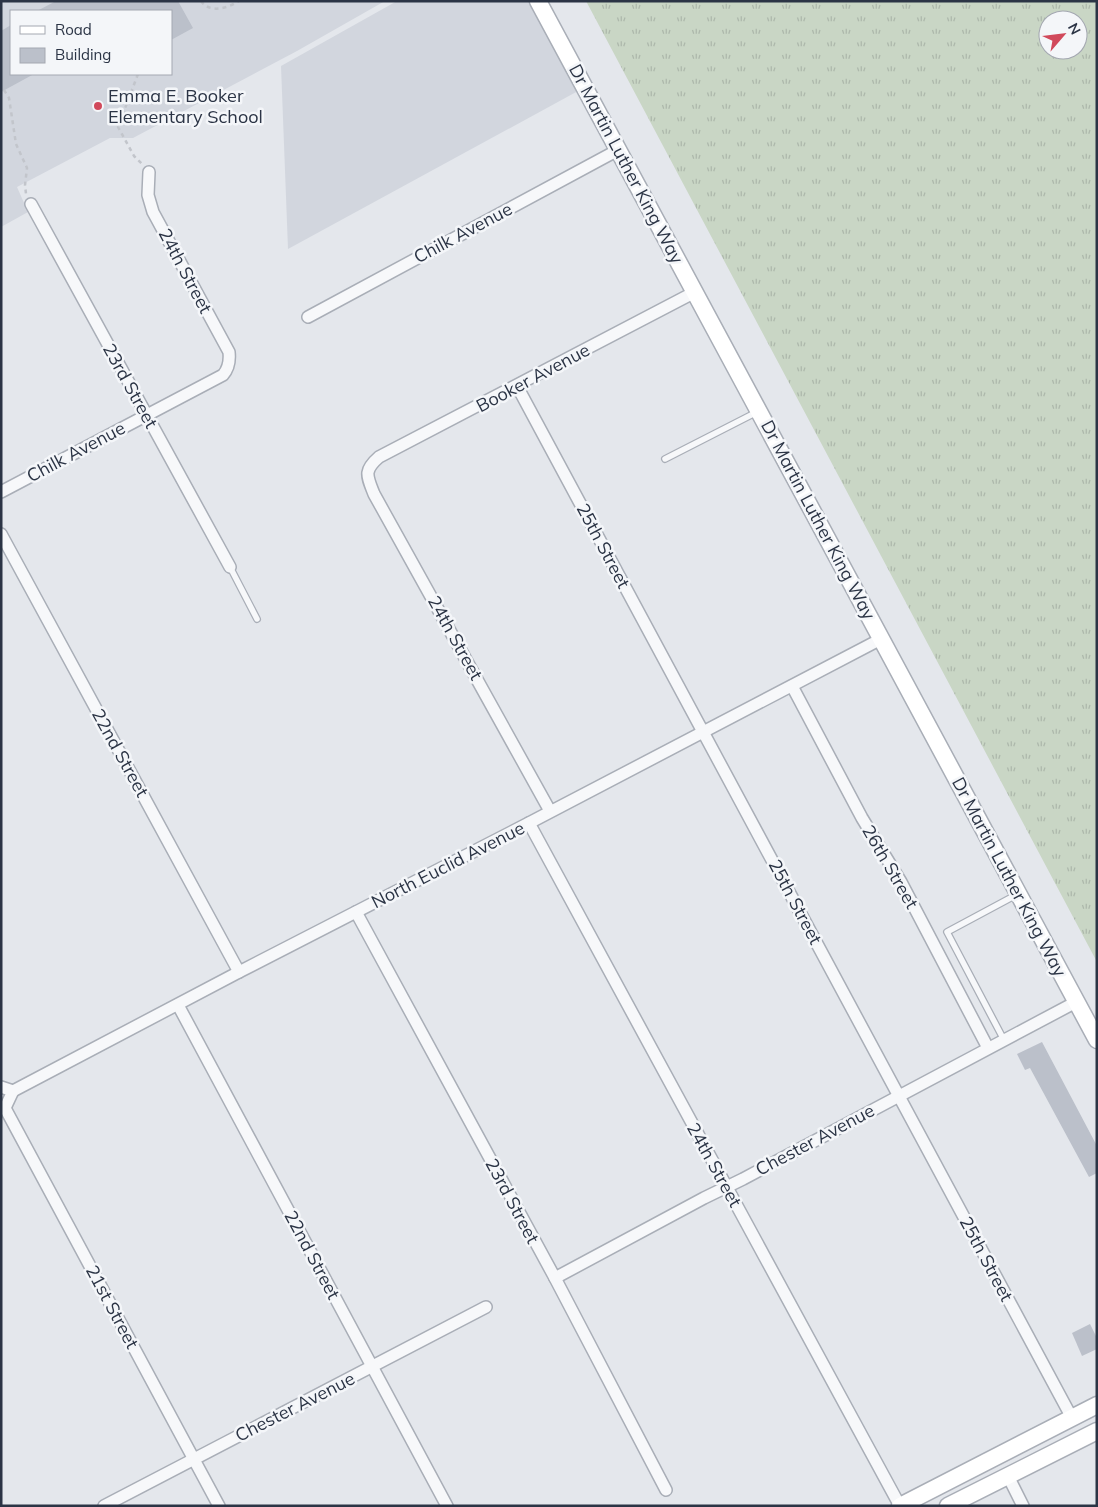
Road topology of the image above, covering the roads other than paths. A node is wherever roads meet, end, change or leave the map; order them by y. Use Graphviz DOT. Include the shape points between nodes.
graph roads {
  1 [pos="538,1"];
  2 [pos="618,150"];
  3 [pos="148,172"];
  4 [pos="31,199"];
  5 [pos="695,292"];
  6 [pos="308,317"];
  7 [pos="228,368"];
  8 [pos="517,386"];
  9 [pos="759,411"];
  10 [pos="146,415"];
  11 [pos="665,459"];
  12 [pos="371,464"];
  13 [pos="1,492"];
  14 [pos="1,534"];
  15 [pos="230,567"];
  16 [pos="257,619"];
  17 [pos="881,639"];
  18 [pos="792,686"];
  19 [pos="703,732"];
  20 [pos="550,811"];
  21 [pos="529,824"];
  22 [pos="1018,894"];
  23 [pos="356,912"];
  24 [pos="239,972"];
  25 [pos="1076,1002"];
  26 [pos="178,1005"];
  27 [pos="1004,1040"];
  28 [pos="1097,1040"];
  29 [pos="988,1048"];
  30 [pos="1,1087"];
  31 [pos="13,1091"];
  32 [pos="899,1096"];
  33 [pos="3,1108"];
  34 [pos="726,1187"];
  35 [pos="555,1278"];
  36 [pos="486,1307"];
  37 [pos="372,1367"];
  38 [pos="1097,1406"];
  39 [pos="1072,1418"];
  40 [pos="1097,1431"];
  41 [pos="194,1459"];
  42 [pos="1008,1476"];
  43 [pos="666,1490"];
  44 [pos="104,1506"];
  45 [pos="219,1506"];
  46 [pos="447,1506"];
  47 [pos="900,1506"];
  48 [pos="948,1506"];
  49 [pos="1023,1506"];
  1 -- 2 [label="street, Dr Martin Luther King Way"];
  2 -- 5 [label="street, Dr Martin Luther King Way"];
  2 -- 6 [label="street, Chilk Avenue"];
  3 -- 7 [label="street, 24th Street" via="148,195 153,212 229,352"];
  4 -- 10 [label="street, 23rd Street"];
  5 -- 8 [label="street, Booker Avenue"];
  5 -- 9 [label="street, Dr Martin Luther King Way"];
  7 -- 10 [label="street, Chilk Avenue" via="222,375"];
  8 -- 12 [label="street, Booker Avenue"];
  8 -- 19 [label="street, 25th Street"];
  9 -- 11 [label="lane"];
  9 -- 17 [label="street, Dr Martin Luther King Way"];
  10 -- 13 [label="street, Chilk Avenue"];
  10 -- 15 [label="street, 23rd Street"];
  12 -- 20 [label="street, 24th Street" via="367,478 374,494"];
  14 -- 24 [label="street, 22nd Street"];
  15 -- 16 [label="lane"];
  17 -- 18 [label="street, North Euclid Avenue"];
  17 -- 22 [label="street, Dr Martin Luther King Way"];
  18 -- 19 [label="street, North Euclid Avenue"];
  18 -- 29 [label="street, 26th Street" via="862,818 901,882"];
  19 -- 20 [label="street, North Euclid Avenue"];
  19 -- 32 [label="street, 25th Street"];
  20 -- 21 [label="street, North Euclid Avenue"];
  21 -- 23 [label="street, North Euclid Avenue"];
  21 -- 34 [label="street, 24th Street"];
  22 -- 25 [label="street, Dr Martin Luther King Way"];
  22 -- 27 [label="lane" via="947,932"];
  23 -- 24 [label="street, North Euclid Avenue"];
  23 -- 35 [label="street, 23rd Street"];
  24 -- 26 [label="street, North Euclid Avenue"];
  25 -- 27 [label="street, Chester Avenue"];
  25 -- 28 [label="street, Dr Martin Luther King Way"];
  26 -- 31 [label="street, North Euclid Avenue"];
  26 -- 37 [label="street, 22nd Street"];
  27 -- 29 [label="street, Chester Avenue"];
  29 -- 32 [label="street, Chester Avenue"];
  30 -- 31 [label="street"];
  31 -- 33 [label="street"];
  32 -- 34 [label="street, Chester Avenue"];
  32 -- 39 [label="street, 25th Street"];
  33 -- 41 [label="street, 21st Street"];
  34 -- 35 [label="street, Chester Avenue"];
  34 -- 47 [label="street, 24th Street"];
  35 -- 43 [label="street, 23rd Street"];
  36 -- 37 [label="street, Chester Avenue"];
  37 -- 41 [label="street, Chester Avenue"];
  37 -- 46 [label="street, 22nd Street"];
  38 -- 39 [label="street"];
  39 -- 47 [label="street"];
  40 -- 42 [label="street"];
  41 -- 44 [label="street, Chester Avenue"];
  41 -- 45 [label="street, 21st Street"];
  42 -- 48 [label="street"];
  42 -- 49 [label="street"];
}
